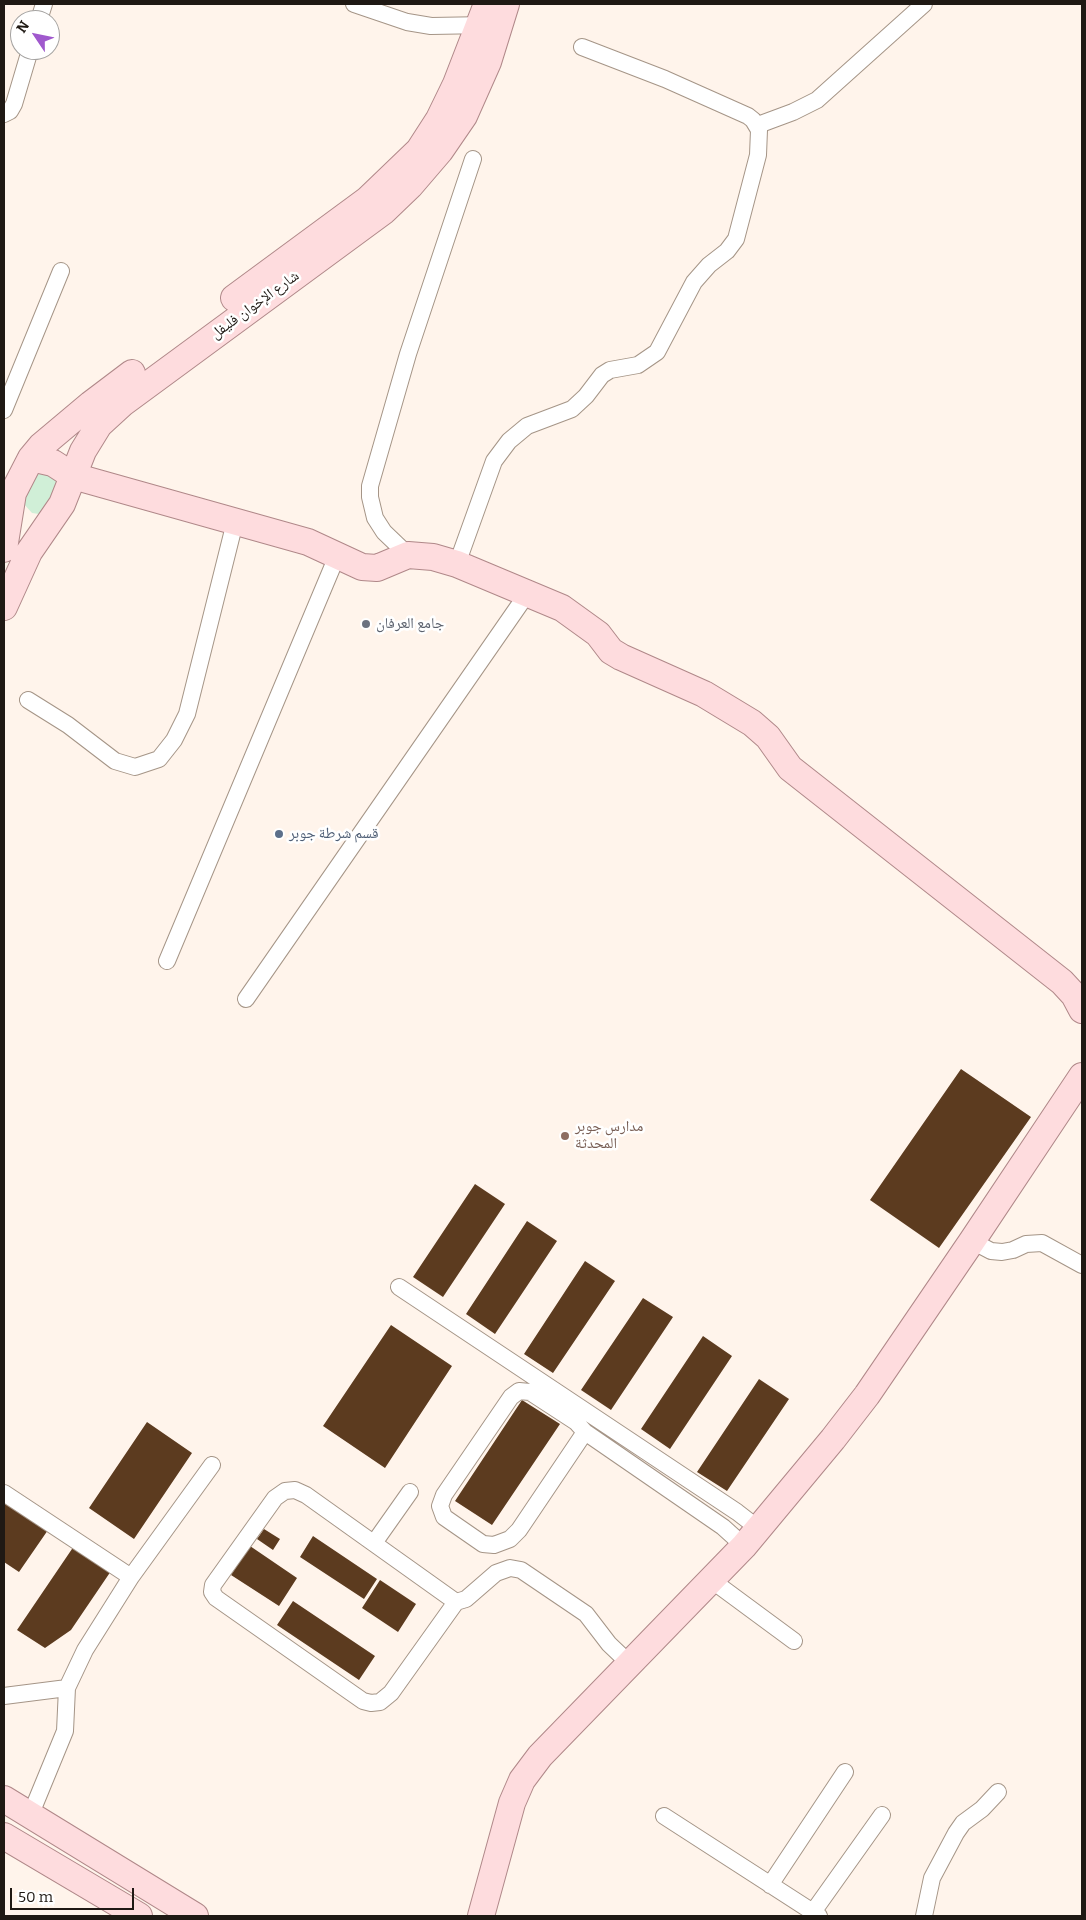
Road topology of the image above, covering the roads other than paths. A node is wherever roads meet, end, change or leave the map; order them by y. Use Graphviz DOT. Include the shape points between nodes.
graph roads {
  1 [pos="354,4"];
  2 [pos="924,4"];
  3 [pos="493,14"];
  4 [pos="582,47"];
  5 [pos="27,60"];
  6 [pos="4,114"];
  7 [pos="758,125"];
  8 [pos="474,159"];
  9 [pos="61,271"];
  10 [pos="4,410"];
  11 [pos="31,458"];
  12 [pos="73,476"];
  13 [pos="10,506"];
  14 [pos="235,522"];
  15 [pos="44,529"];
  16 [pos="4,549"];
  17 [pos="337,556"];
  18 [pos="408,556"];
  19 [pos="457,564"];
  20 [pos="527,594"];
  21 [pos="4,607"];
  22 [pos="28,700"];
  23 [pos="167,961"];
  24 [pos="246,999"];
  25 [pos="1082,1010"];
  26 [pos="1082,1076"];
  27 [pos="972,1241"];
  28 [pos="1082,1265"];
  29 [pos="399,1287"];
  30 [pos="585,1432"];
  31 [pos="212,1465"];
  32 [pos="410,1492"];
  33 [pos="4,1493"];
  34 [pos="751,1537"];
  35 [pos="374,1543"];
  36 [pos="131,1577"];
  37 [pos="710,1580"];
  38 [pos="456,1602"];
  39 [pos="794,1641"];
  40 [pos="630,1664"];
  41 [pos="67,1688"];
  42 [pos="4,1696"];
  43 [pos="845,1772"];
  44 [pos="998,1792"];
  45 [pos="4,1799"];
  46 [pos="882,1814"];
  47 [pos="30,1816"];
  48 [pos="664,1816"];
  49 [pos="4,1836"];
  50 [pos="770,1885"];
  51 [pos="816,1914"];
  52 [pos="139,1916"];
  53 [pos="195,1916"];
  54 [pos="481,1916"];
  55 [pos="924,1916"];
  1 -- 3 [label="street" via="407,22 431,26"];
  2 -- 7 [label="street" via="816,100"];
  3 -- 11 [label="main road, شارع الإخوان فليفل" via="439,119 419,150 394,176 91,404"];
  3 -- 12 [label="main road, شارع الإخوان فليفل" via="488,62 464,116 440,152 410,186 384,211 110,413 90,438"];
  4 -- 7 [label="street" via="687,88 748,116"];
  5 -- 6 [label="street" via="14,104"];
  7 -- 19 [label="street" via="758,155 739,232 732,246 694,282 662,346 652,357 638,364 610,370 572,409 527,426 509,441 494,461"];
  8 -- 18 [label="street" via="422,308 370,486 371,508 379,525"];
  9 -- 10 [label="street"];
  11 -- 12 [label="main road" via="53,463"];
  11 -- 13 [label="main road, شارع الإخوان فليفل" via="18,480"];
  12 -- 14 [label="main road"];
  12 -- 15 [label="main road, شارع الإخوان فليفل" via="62,504"];
  13 -- 15 [label="main road" via="25,522"];
  13 -- 16 [label="main road, شارع الإخوان فليفل"];
  14 -- 17 [label="main road" via="301,539"];
  14 -- 22 [label="street" via="187,714 174,740 159,759 135,767 114,761 68,725"];
  15 -- 21 [label="main road, شارع الإخوان فليفل" via="23,564"];
  17 -- 18 [label="main road" via="370,568"];
  17 -- 23 [label="street"];
  18 -- 19 [label="main road" via="427,556"];
  19 -- 20 [label="main road"];
  20 -- 24 [label="street"];
  20 -- 25 [label="main road" via="572,614 621,658 704,694 752,723 768,737 790,768 1062,982 1074,994"];
  26 -- 27 [label="main road"];
  27 -- 28 [label="street" via="991,1251 1002,1252 1026,1244 1042,1243"];
  27 -- 34 [label="main road" via="866,1395"];
  29 -- 34 [label="street" via="729,1506"];
  30 -- 30 [label="street" via="576,1422 530,1392 519,1391 511,1397 444,1495 440,1506 444,1517 483,1544 494,1545 510,1538 519,1530"];
  30 -- 34 [label="street" via="723,1528"];
  31 -- 36 [label="street"];
  32 -- 35 [label="street"];
  33 -- 36 [label="street"];
  34 -- 37 [label="main road"];
  35 -- 38 [label="street"];
  35 -- 38 [label="street" via="306,1495 295,1490 285,1491 275,1498 213,1585 212,1592 216,1598 371,1703 380,1702 391,1693"];
  36 -- 41 [label="street" via="85,1650"];
  37 -- 39 [label="street"];
  37 -- 40 [label="main road"];
  38 -- 40 [label="street" via="466,1599 496,1573 510,1568 521,1570 586,1614 609,1644"];
  40 -- 54 [label="main road" via="540,1756 522,1780"];
  41 -- 42 [label="street"];
  41 -- 47 [label="street" via="65,1731"];
  43 -- 50 [label="street"];
  44 -- 55 [label="street" via="956,1833 932,1878"];
  45 -- 47 [label="main road"];
  46 -- 51 [label="street"];
  47 -- 53 [label="main road"];
  48 -- 50 [label="street"];
  49 -- 52 [label="main road"];
  50 -- 51 [label="street"];
}
